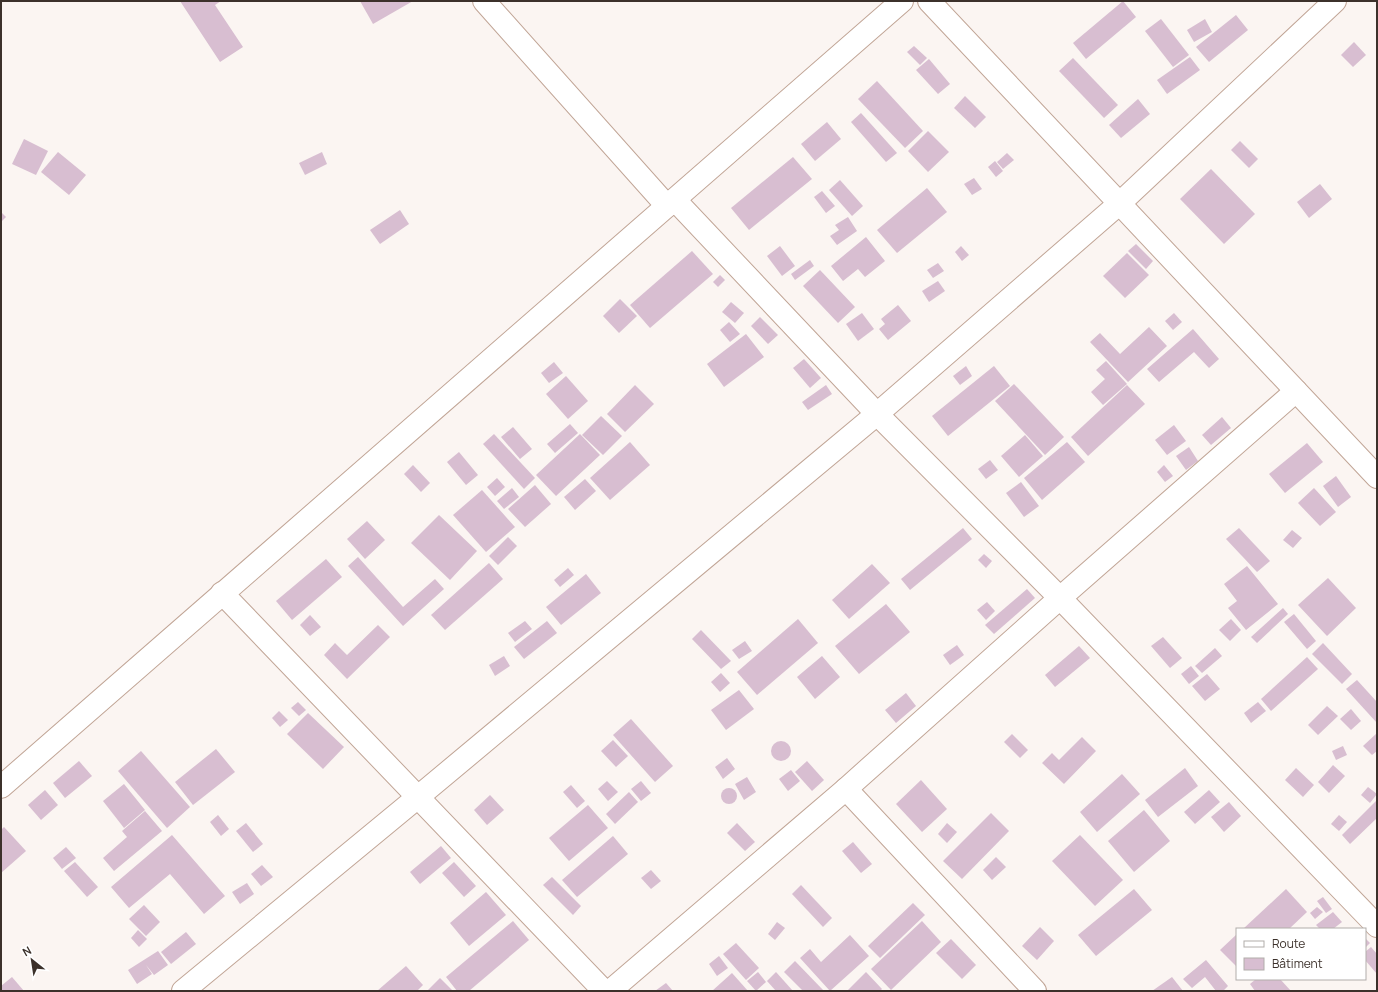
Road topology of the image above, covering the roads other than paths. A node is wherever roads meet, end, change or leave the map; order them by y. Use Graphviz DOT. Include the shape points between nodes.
graph roads {
  1 [pos="484,1"];
  2 [pos="902,1"];
  3 [pos="929,1"];
  4 [pos="1335,1"];
  5 [pos="671,203"];
  6 [pos="1120,204"];
  7 [pos="1296,391"];
  8 [pos="877,414"];
  9 [pos="1377,477"];
  10 [pos="222,593"];
  11 [pos="1060,598"];
  12 [pos="1,787"];
  13 [pos="846,789"];
  14 [pos="418,797"];
  15 [pos="1377,926"];
  16 [pos="183,991"];
  17 [pos="604,991"];
  18 [pos="610,991"];
  19 [pos="1034,991"];
  1 -- 5 [label="street"];
  2 -- 5 [label="street"];
  3 -- 6 [label="street"];
  4 -- 6 [label="street"];
  5 -- 8 [label="street"];
  5 -- 10 [label="street"];
  6 -- 7 [label="street"];
  6 -- 8 [label="street"];
  7 -- 9 [label="street"];
  7 -- 11 [label="street"];
  8 -- 11 [label="street"];
  8 -- 14 [label="street"];
  10 -- 12 [label="street"];
  10 -- 14 [label="street"];
  11 -- 13 [label="street"];
  11 -- 15 [label="street"];
  13 -- 18 [label="street"];
  13 -- 19 [label="street"];
  14 -- 16 [label="street"];
  14 -- 17 [label="street"];
}
